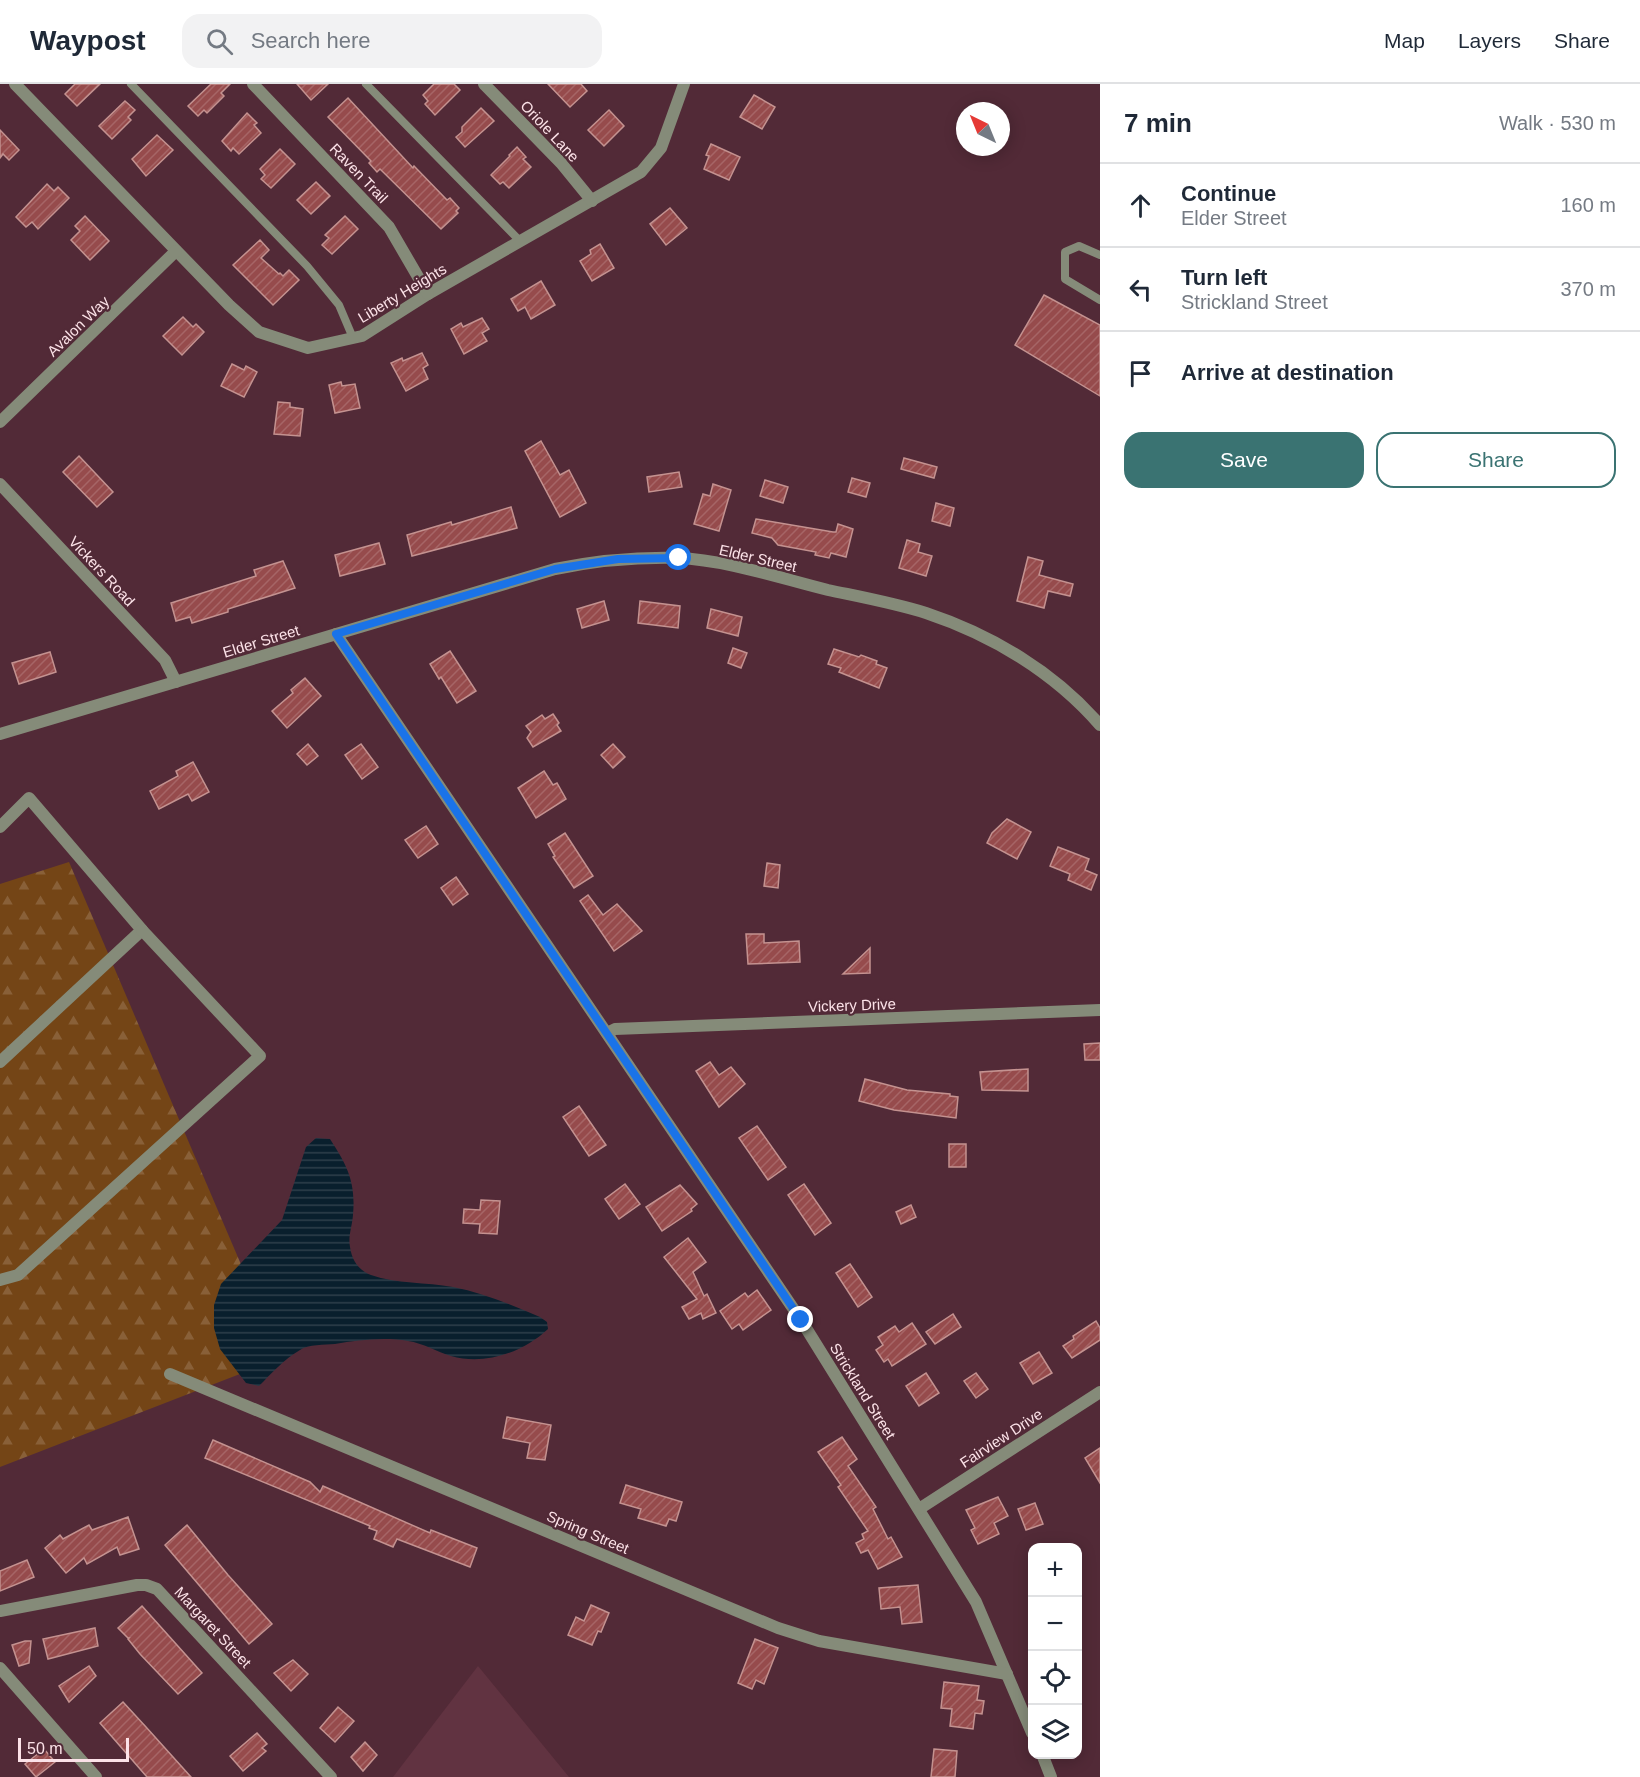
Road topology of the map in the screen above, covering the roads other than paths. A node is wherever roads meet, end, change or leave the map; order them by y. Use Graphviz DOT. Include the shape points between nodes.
graph roads {
  1 [pos="131,84"];
  2 [pos="253,84"];
  3 [pos="366,84"];
  4 [pos="484,84"];
  5 [pos="684,84"];
  6 [pos="18,85"];
  7 [pos="592,201"];
  8 [pos="520,241"];
  9 [pos="176,251"];
  10 [pos="1100,255"];
  11 [pos="428,294"];
  12 [pos="1100,300"];
  13 [pos="353,338"];
  14 [pos="0,422"];
  15 [pos="0,483"];
  16 [pos="336,634"];
  17 [pos="176,682"];
  18 [pos="1095,716"];
  19 [pos="1100,725"];
  20 [pos="0,734"];
  21 [pos="0,827"];
  22 [pos="142,930"];
  23 [pos="1100,1010"];
  24 [pos="607,1033"];
  25 [pos="0,1062"];
  26 [pos="0,1280"];
  27 [pos="170,1374"];
  28 [pos="1100,1392"];
  29 [pos="919,1509"];
  30 [pos="0,1611"];
  31 [pos="0,1668"];
  32 [pos="1007,1674"];
  33 [pos="1028,1724"];
  34 [pos="1044,1759"];
  35 [pos="96,1777"];
  36 [pos="331,1777"];
  37 [pos="1051,1777"];
  1 -- 13 [label="lane" via="314,273 339,305"];
  2 -- 11 [label="street, Raven Trail" via="389,227"];
  3 -- 8 [label="lane"];
  4 -- 7 [label="street, Oriole Lane"];
  5 -- 7 [label="street, Liberty Heights" via="661,148 641,172"];
  6 -- 9 [label="street, Liberty Heights"];
  7 -- 8 [label="street, Liberty Heights"];
  8 -- 11 [label="street, Liberty Heights"];
  9 -- 13 [label="street, Liberty Heights" via="259,332 308,348"];
  9 -- 14 [label="street, Avalon Way"];
  10 -- 12 [label="lane" via="1079,246 1065,252 1065,279"];
  11 -- 13 [label="street, Liberty Heights"];
  15 -- 17 [label="street, Vickers Road" via="165,660"];
  16 -- 17 [label="street, Elder Street"];
  16 -- 18 [label="street, Elder Street" via="555,569 618,559 679,558 734,567 924,613 961,626 1025,660"];
  16 -- 24 [label="street, Strickland Street"];
  17 -- 20 [label="street, Elder Street"];
  18 -- 19 [label="street, Elder Street"];
  21 -- 22 [label="street" via="30,798"];
  22 -- 25 [label="street"];
  22 -- 26 [label="street" via="260,1056 18,1275"];
  23 -- 24 [label="street, Vickery Drive" via="615,1029"];
  24 -- 29 [label="street, Strickland Street" via="801,1320"];
  27 -- 32 [label="street, Spring Street" via="778,1628 819,1641"];
  28 -- 29 [label="street, Fairview Drive"];
  29 -- 32 [label="street, Strickland Street" via="976,1602"];
  30 -- 36 [label="street, Margaret Street" via="137,1585 157,1589"];
  31 -- 35 [label="street"];
  32 -- 33 [label="street, Strickland Street"];
  34 -- 37 [label="street"];
}
